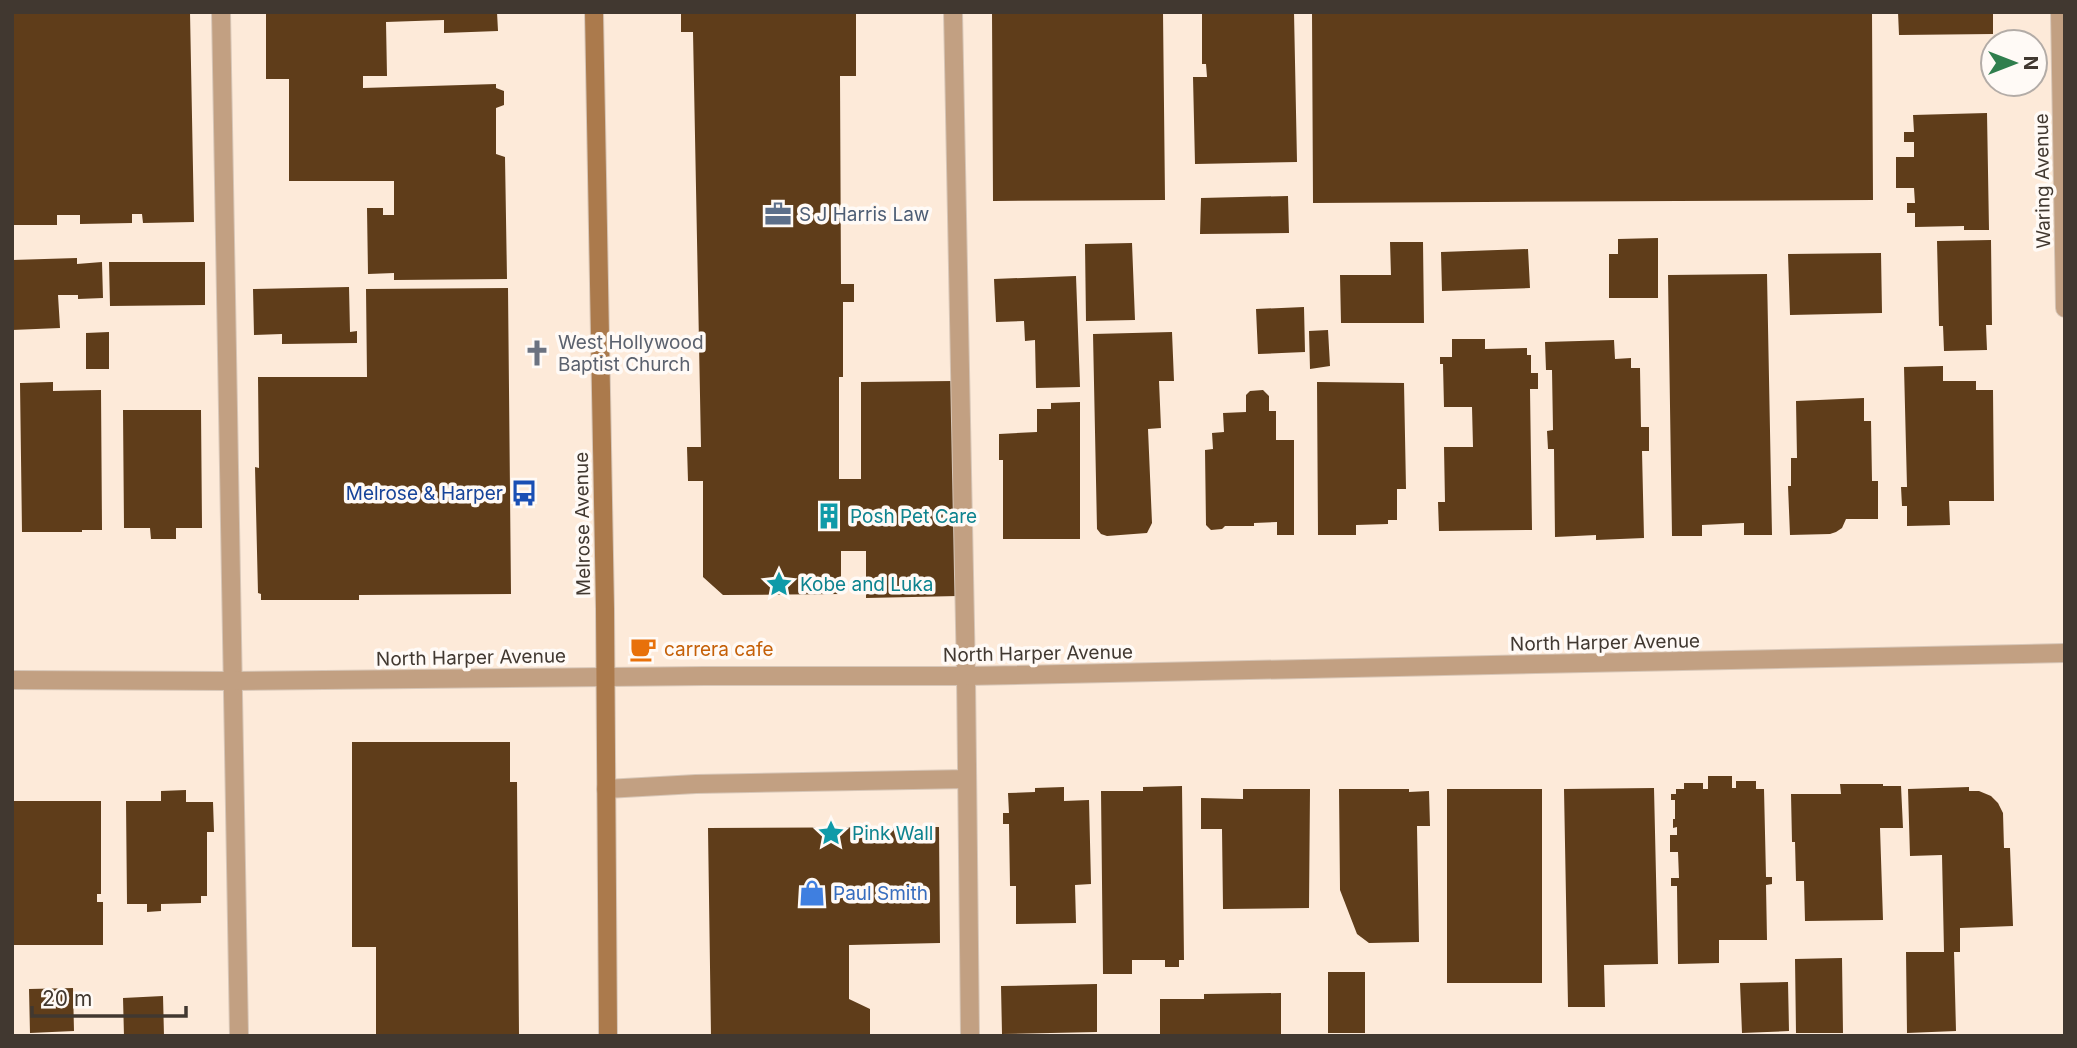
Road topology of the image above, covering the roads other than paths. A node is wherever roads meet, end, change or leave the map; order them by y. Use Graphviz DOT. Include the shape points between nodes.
graph roads {
  1 [pos="221,12"];
  2 [pos="594,12"];
  3 [pos="953,12"];
  4 [pos="2060,12"];
  5 [pos="2065,308"];
  6 [pos="2065,653"];
  7 [pos="966,676"];
  8 [pos="606,677"];
  9 [pos="12,680"];
  10 [pos="232,681"];
  11 [pos="967,779"];
  12 [pos="606,789"];
  13 [pos="239,1036"];
  14 [pos="608,1036"];
  15 [pos="970,1036"];
  1 -- 10 [label="street"];
  2 -- 8 [label="main road, Melrose Avenue"];
  3 -- 7 [label="street"];
  4 -- 5 [label="street, Waring Avenue"];
  6 -- 7 [label="street, North Harper Avenue"];
  7 -- 8 [label="street, North Harper Avenue"];
  7 -- 11 [label="street"];
  8 -- 10 [label="street, North Harper Avenue"];
  8 -- 12 [label="main road, Melrose Avenue"];
  9 -- 10 [label="street, North Harper Avenue"];
  10 -- 13 [label="street"];
  11 -- 12 [label="street"];
  11 -- 15 [label="street"];
  12 -- 14 [label="main road, Melrose Avenue"];
}
